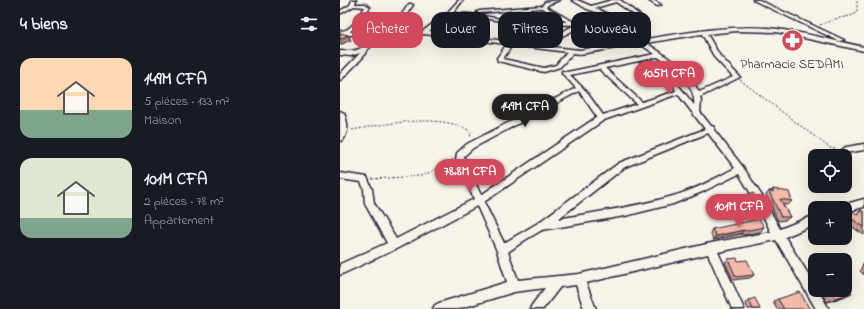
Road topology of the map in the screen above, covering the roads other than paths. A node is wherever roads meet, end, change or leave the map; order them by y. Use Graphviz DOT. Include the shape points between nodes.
graph roads {
  1 [pos="461,0"];
  2 [pos="558,0"];
  3 [pos="571,0"];
  4 [pos="574,0"];
  5 [pos="650,0"];
  6 [pos="755,0"];
  7 [pos="547,1"];
  8 [pos="354,3"];
  9 [pos="411,5"];
  10 [pos="658,5"];
  11 [pos="543,7"];
  12 [pos="588,8"];
  13 [pos="406,12"];
  14 [pos="451,12"];
  15 [pos="484,12"];
  16 [pos="597,12"];
  17 [pos="633,12"];
  18 [pos="340,13"];
  19 [pos="490,18"];
  20 [pos="571,22"];
  21 [pos="571,25"];
  22 [pos="431,27"];
  23 [pos="424,32"];
  24 [pos="704,32"];
  25 [pos="342,34"];
  26 [pos="651,40"];
  27 [pos="498,41"];
  28 [pos="855,47"];
  29 [pos="507,48"];
  30 [pos="545,48"];
  31 [pos="606,48"];
  32 [pos="649,48"];
  33 [pos="365,49"];
  34 [pos="864,49"];
  35 [pos="571,51"];
  36 [pos="340,53"];
  37 [pos="658,55"];
  38 [pos="558,66"];
  39 [pos="673,66"];
  40 [pos="600,67"];
  41 [pos="566,74"];
  42 [pos="340,78"];
  43 [pos="580,88"];
  44 [pos="678,92"];
  45 [pos="696,96"];
  46 [pos="641,104"];
  47 [pos="696,112"];
  48 [pos="340,113"];
  49 [pos="601,118"];
  50 [pos="711,129"];
  51 [pos="340,138"];
  52 [pos="864,147"];
  53 [pos="852,149"];
  54 [pos="740,169"];
  55 [pos="340,176"];
  56 [pos="480,200"];
  57 [pos="864,203"];
  58 [pos="852,206"];
  59 [pos="808,222"];
  60 [pos="541,226"];
  61 [pos="778,235"];
  62 [pos="394,245"];
  63 [pos="711,248"];
  64 [pos="502,250"];
  65 [pos="340,270"];
  66 [pos="580,279"];
  67 [pos="557,282"];
  68 [pos="514,286"];
  69 [pos="439,309"];
  70 [pos="536,309"];
  71 [pos="590,309"];
  72 [pos="738,309"];
  73 [pos="823,309"];
  1 -- 14 [label="street"];
  2 -- 7 [label="street"];
  3 -- 4 [label="street"];
  4 -- 12 [label="street"];
  5 -- 10 [label="street"];
  6 -- 28 [label="street"];
  7 -- 11 [label="street"];
  8 -- 18 [label="street"];
  8 -- 25 [label="street" via="368,7 351,29"];
  9 -- 13 [label="street"];
  11 -- 15 [label="street"];
  11 -- 20 [label="street"];
  12 -- 16 [label="street"];
  12 -- 17 [label="street" via="617,0"];
  19 -- 21 [label="street" via="513,22"];
  22 -- 23 [label="street"];
  23 -- 27 [label="street"];
  24 -- 26 [label="street"];
  24 -- 28 [label="street" via="728,29 776,30"];
  24 -- 45 [label="street" via="709,44 728,70 737,77"];
  28 -- 34 [label="street"];
  29 -- 38 [label="street" via="500,60 544,70"];
  30 -- 35 [label="street"];
  31 -- 35 [label="street"];
  32 -- 37 [label="street"];
  33 -- 36 [label="street" via="351,54"];
  33 -- 42 [label="street"];
  35 -- 38 [label="street"];
  37 -- 39 [label="street"];
  37 -- 40 [label="street"];
  38 -- 41 [label="street"];
  39 -- 44 [label="street" via="672,73"];
  39 -- 45 [label="street" via="688,79"];
  40 -- 41 [label="street"];
  40 -- 46 [label="street"];
  41 -- 43 [label="street"];
  43 -- 49 [label="street"];
  43 -- 56 [label="street" via="470,146 460,155 460,160"];
  44 -- 46 [label="street"];
  44 -- 47 [label="street"];
  45 -- 47 [label="street"];
  46 -- 49 [label="street"];
  47 -- 50 [label="street"];
  48 -- 51 [label="street" via="344,124"];
  49 -- 56 [label="street"];
  50 -- 54 [label="street"];
  50 -- 60 [label="street" via="622,165"];
  52 -- 53 [label="street"];
  54 -- 60 [label="street" via="709,185 651,206"];
  54 -- 61 [label="street"];
  55 -- 62 [label="street" via="364,179 370,204"];
  56 -- 62 [label="street"];
  56 -- 64 [label="street"];
  57 -- 58 [label="street"];
  59 -- 61 [label="street"];
  60 -- 64 [label="street"];
  61 -- 63 [label="street"];
  61 -- 73 [label="street"];
  62 -- 65 [label="street"];
  63 -- 66 [label="street"];
  63 -- 72 [label="street"];
  64 -- 68 [label="street"];
  66 -- 67 [label="street"];
  66 -- 71 [label="street"];
  67 -- 68 [label="street"];
  67 -- 70 [label="street"];
  68 -- 69 [label="street"];
}
